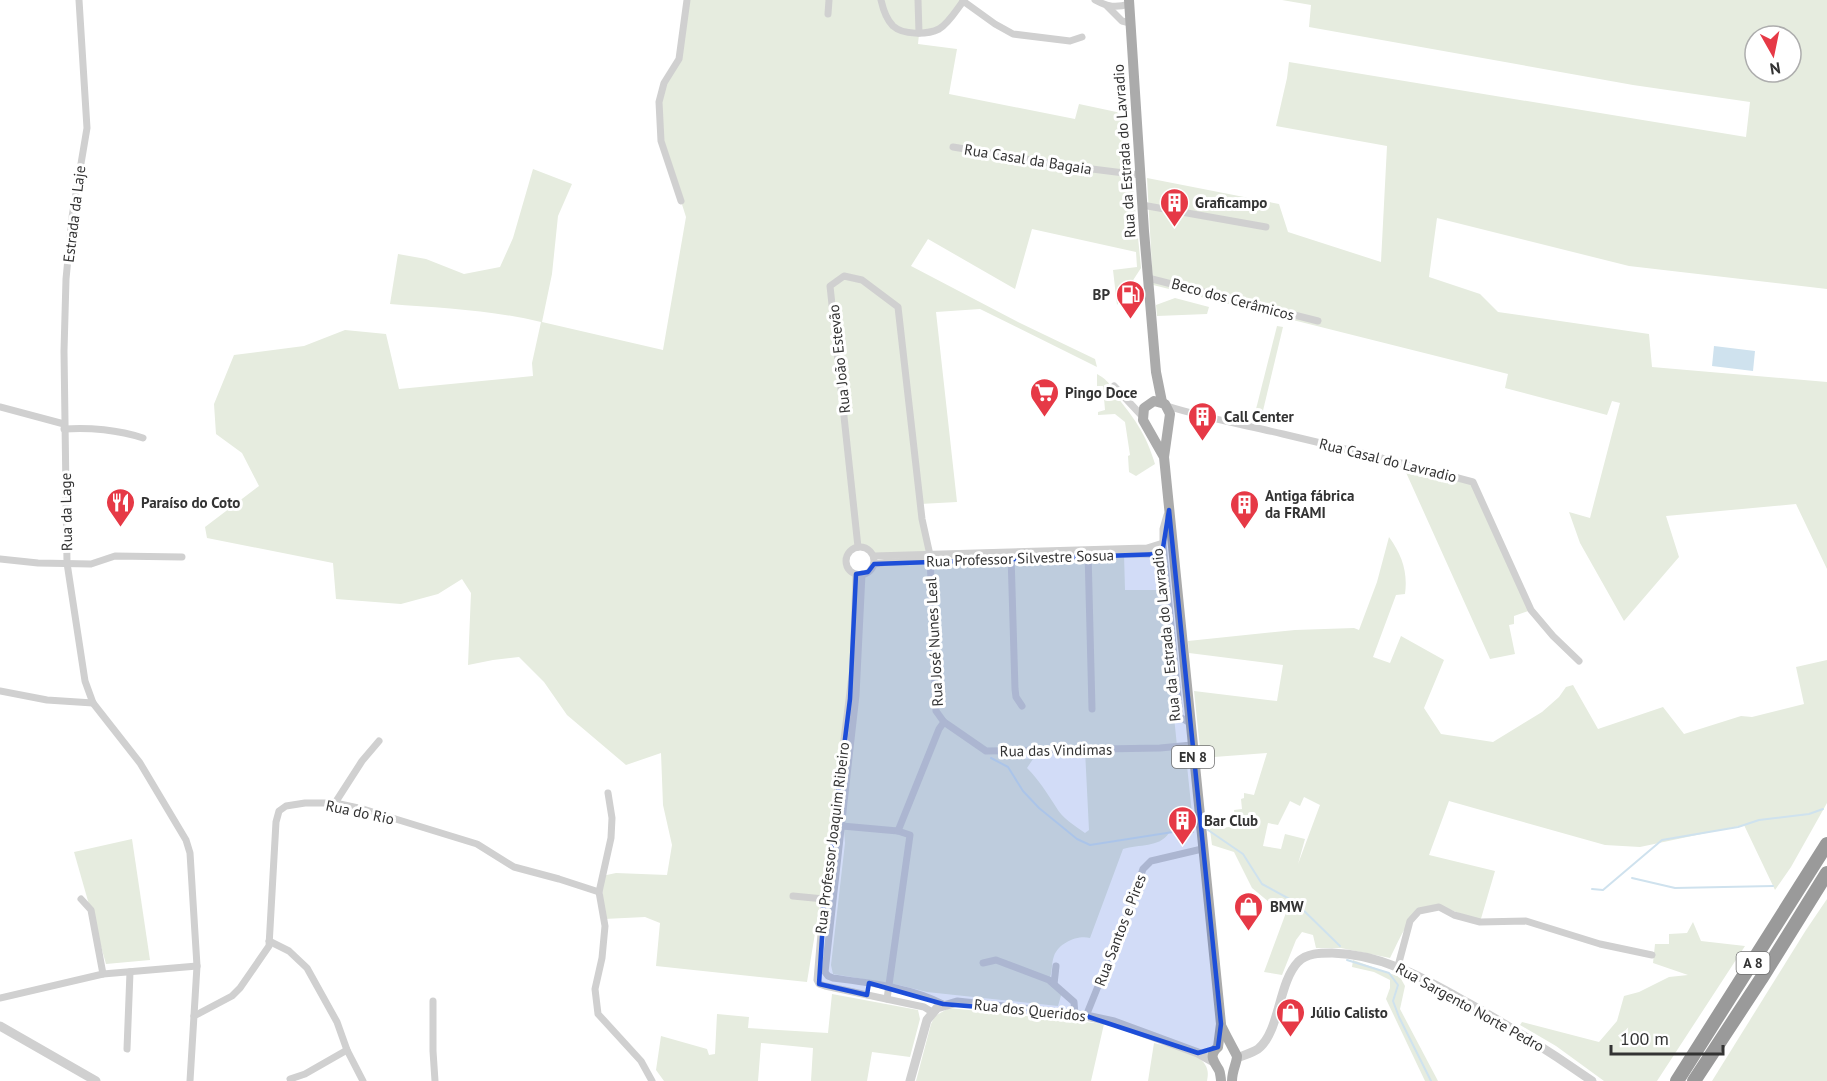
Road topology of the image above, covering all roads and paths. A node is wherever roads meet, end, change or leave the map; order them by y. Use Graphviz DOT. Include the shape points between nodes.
graph roads {
  1 [pos="79,0"];
  2 [pos="687,0"];
  3 [pos="829,0"];
  4 [pos="881,0"];
  5 [pos="918,0"];
  6 [pos="1095,0"];
  7 [pos="964,1"];
  8 [pos="1127,1"];
  9 [pos="1107,6"];
  10 [pos="828,14"];
  11 [pos="1130,23"];
  12 [pos="919,33"];
  13 [pos="1082,37"];
  14 [pos="953,147"];
  15 [pos="1140,175"];
  16 [pos="681,201"];
  17 [pos="1142,205"];
  18 [pos="1266,227"];
  19 [pos="1148,278"];
  20 [pos="1318,321"];
  21 [pos="1156,372"];
  22 [pos="1113,386"];
  23 [pos="1130,403"];
  24 [pos="1148,403"];
  25 [pos="1165,404"];
  26 [pos="0,407"];
  27 [pos="1186,412"];
  28 [pos="1144,420"];
  29 [pos="1168,420"];
  30 [pos="64,427"];
  31 [pos="143,438"];
  32 [pos="1164,457"];
  33 [pos="1169,510"];
  34 [pos="1162,543"];
  35 [pos="858,547"];
  36 [pos="1088,553"];
  37 [pos="1011,555"];
  38 [pos="182,557"];
  39 [pos="930,558"];
  40 [pos="0,559"];
  41 [pos="874,560"];
  42 [pos="1164,560"];
  43 [pos="67,563"];
  44 [pos="859,574"];
  45 [pos="1579,661"];
  46 [pos="0,692"];
  47 [pos="93,703"];
  48 [pos="1022,706"];
  49 [pos="1092,709"];
  50 [pos="944,722"];
  51 [pos="1190,723"];
  52 [pos="379,741"];
  53 [pos="1192,745"];
  54 [pos="608,793"];
  55 [pos="334,803"];
  56 [pos="842,826"];
  57 [pos="898,831"];
  58 [pos="1827,844"];
  59 [pos="1202,849"];
  60 [pos="1827,873"];
  61 [pos="599,892"];
  62 [pos="793,896"];
  63 [pos="81,899"];
  64 [pos="824,899"];
  65 [pos="269,941"];
  66 [pos="1652,956"];
  67 [pos="983,963"];
  68 [pos="197,966"];
  69 [pos="1056,966"];
  70 [pos="1398,966"];
  71 [pos="130,972"];
  72 [pos="103,974"];
  73 [pos="869,983"];
  74 [pos="1054,984"];
  75 [pos="890,987"];
  76 [pos="867,995"];
  77 [pos="0,998"];
  78 [pos="887,999"];
  79 [pos="433,1001"];
  80 [pos="943,1004"];
  81 [pos="932,1012"];
  82 [pos="1075,1015"];
  83 [pos="194,1016"];
  84 [pos="1086,1016"];
  85 [pos="1221,1024"];
  86 [pos="0,1026"];
  87 [pos="127,1049"];
  88 [pos="347,1050"];
  89 [pos="1233,1055"];
  90 [pos="1216,1057"];
  91 [pos="647,1070"];
  92 [pos="290,1079"];
  93 [pos="96,1081"];
  94 [pos="190,1081"];
  95 [pos="363,1081"];
  96 [pos="435,1081"];
  97 [pos="644,1081"];
  98 [pos="652,1081"];
  99 [pos="910,1081"];
  100 [pos="1221,1081"];
  101 [pos="1232,1081"];
  102 [pos="1593,1081"];
  103 [pos="1677,1081"];
  104 [pos="1694,1081"];
  1 -- 30 [label="street, Estrada da Laje" via="87,128 66,279"];
  2 -- 16 [label="street" via="679,59 664,83 659,102 661,141"];
  3 -- 10 [label="street"];
  4 -- 12 [label="street" via="892,25"];
  5 -- 12 [label="street"];
  6 -- 9 [label="street"];
  7 -- 12 [label="street" via="938,30"];
  7 -- 13 [label="street" via="1013,34 1070,40"];
  8 -- 9 [label="street" via="1119,7"];
  8 -- 11 [label="main road, Rua da Estrada do Lavradio / EN 8"];
  9 -- 11 [label="street" via="1122,21"];
  11 -- 15 [label="main road, Rua da Estrada do Lavradio / EN 8"];
  14 -- 15 [label="street, Rua Casal da Bagaia"];
  15 -- 17 [label="main road, Rua da Estrada do Lavradio / EN 8"];
  17 -- 18 [label="street"];
  17 -- 19 [label="main road, Rua da Estrada do Lavradio / EN 8"];
  19 -- 20 [label="street, Beco dos Cerâmicos"];
  19 -- 21 [label="main road, Rua da Estrada do Lavradio / EN 8"];
  21 -- 24 [label="main road, Rua da Estrada do Lavradio / EN 8"];
  21 -- 25 [label="main road, Rua da Estrada do Lavradio / EN 8"];
  22 -- 23 [label="street"];
  23 -- 24 [label="street"];
  23 -- 28 [label="street"];
  24 -- 25 [label="main road"];
  24 -- 28 [label="main road, EN 8"];
  25 -- 27 [label="street, Rua Casal do Lavradio"];
  25 -- 29 [label="main road, EN 8"];
  26 -- 30 [label="street"];
  27 -- 29 [label="street"];
  27 -- 45 [label="street, Rua Casal do Lavradio" via="1473,482 1531,610"];
  28 -- 29 [label="main road" via="1157,428"];
  28 -- 32 [label="main road, Rua da Estrada do Lavradio / EN 8"];
  29 -- 32 [label="main road, Rua da Estrada do Lavradio / EN 8"];
  30 -- 31 [label="street"];
  30 -- 43 [label="street, Rua da Lage"];
  32 -- 33 [label="main road, Rua da Estrada do Lavradio / EN 8"];
  33 -- 34 [label="street"];
  33 -- 51 [label="main road, Rua da Estrada do Lavradio / EN 8"];
  34 -- 36 [label="street, Rua Professor Silvestre Sosua"];
  34 -- 42 [label="street"];
  35 -- 39 [label="street, Rua João Estevão" via="830,286 844,276 862,280 898,307 922,519"];
  35 -- 41 [label="street" via="867,548"];
  35 -- 44 [label="street" via="846,559 848,568"];
  36 -- 37 [label="street, Rua Professor Silvestre Sosua"];
  36 -- 42 [label="street, Rua Professor Silvestre Sosua" via="1154,554"];
  36 -- 49 [label="street"];
  37 -- 39 [label="street, Rua Professor Silvestre Sosua"];
  37 -- 48 [label="street" via="1015,694"];
  38 -- 43 [label="street" via="115,556 91,564"];
  39 -- 41 [label="street, Rua Professor Silvestre Sosua"];
  39 -- 50 [label="street, Rua José Nunes Leal" via="936,711"];
  40 -- 43 [label="street, Rua da Lage"];
  41 -- 44 [label="street" via="868,572"];
  42 -- 51 [label="street" via="1180,717"];
  43 -- 47 [label="street" via="84,672"];
  44 -- 56 [label="street, Rua Professor Joaquim Ribeiro" via="856,695"];
  44 -- 64 [label="street, Rua Professor Joaquim Ribeiro" via="852,675"];
  46 -- 47 [label="street"];
  47 -- 68 [label="street" via="140,763 186,840"];
  50 -- 53 [label="street, Rua das Vindimas" via="986,751"];
  50 -- 57 [label="street"];
  51 -- 53 [label="main road, Rua da Estrada do Lavradio / EN 8"];
  52 -- 55 [label="street"];
  53 -- 59 [label="main road, Rua da Estrada do Lavradio / EN 8"];
  54 -- 61 [label="street" via="611,838"];
  55 -- 61 [label="street, Rua do Rio" via="449,834 477,844 514,867"];
  55 -- 65 [label="street, Rua do Rio" via="295,804 279,811"];
  56 -- 57 [label="street"];
  56 -- 73 [label="street, Rua Professor Joaquim Ribeiro" via="825,972 833,978"];
  57 -- 75 [label="street" via="910,835"];
  58 -- 103 [label="highway, A 8"];
  59 -- 84 [label="street, Rua Santos e Pires" via="1151,861 1143,869"];
  59 -- 85 [label="main road, Rua da Estrada do Lavradio / EN 8"];
  60 -- 104 [label="highway, A 8"];
  61 -- 91 [label="street" via="605,926 595,989 598,1014"];
  62 -- 64 [label="street"];
  63 -- 72 [label="street" via="91,910"];
  64 -- 76 [label="street, Rua Professor Joaquim Ribeiro" via="817,980 825,986"];
  65 -- 83 [label="street, Rua do Rio" via="232,996"];
  65 -- 88 [label="street" via="289,951 307,968 337,1022"];
  66 -- 70 [label="street" via="1526,921 1480,922 1439,907 1419,911 1410,921"];
  67 -- 74 [label="street" via="996,960"];
  68 -- 71 [label="street"];
  68 -- 83 [label="street"];
  69 -- 74 [label="street"];
  70 -- 89 [label="street, Rua Sargento Norte Pedro" via="1346,954 1302,958 1288,979 1265,1040 1253,1052"];
  70 -- 102 [label="street, Rua Sargento Norte Pedro" via="1524,1034"];
  71 -- 72 [label="street"];
  71 -- 87 [label="street"];
  72 -- 77 [label="street"];
  73 -- 75 [label="street, Rua Professor Joaquim Ribeiro"];
  73 -- 76 [label="street"];
  74 -- 82 [label="street" via="1074,1002"];
  75 -- 78 [label="street"];
  75 -- 80 [label="street, Rua Professor Joaquim Ribeiro"];
  76 -- 78 [label="street, Rua Professor Joaquim Ribeiro"];
  78 -- 81 [label="street, Rua Professor Joaquim Ribeiro"];
  79 -- 96 [label="street"];
  80 -- 81 [label="street"];
  80 -- 82 [label="street, Rua dos Queridos" via="957,1002"];
  81 -- 99 [label="street"];
  82 -- 84 [label="street, Rua dos Queridos"];
  83 -- 94 [label="street"];
  84 -- 90 [label="street, Rua dos Queridos"];
  85 -- 89 [label="main road, Rua da Estrada do Lavradio / EN 8"];
  85 -- 90 [label="main road, Rua da Estrada do Lavradio / EN 8"];
  86 -- 93 [label="street"];
  88 -- 92 [label="street"];
  88 -- 95 [label="street"];
  89 -- 90 [label="main road"];
  89 -- 90 [label="main road" via="1226,1070"];
  89 -- 101 [label="main road, Rua da Estrada do Lavradio / EN 8"];
  90 -- 100 [label="main road, Rua da Estrada do Lavradio / EN 8"];
  91 -- 97 [label="street"];
  91 -- 98 [label="street"];
}
